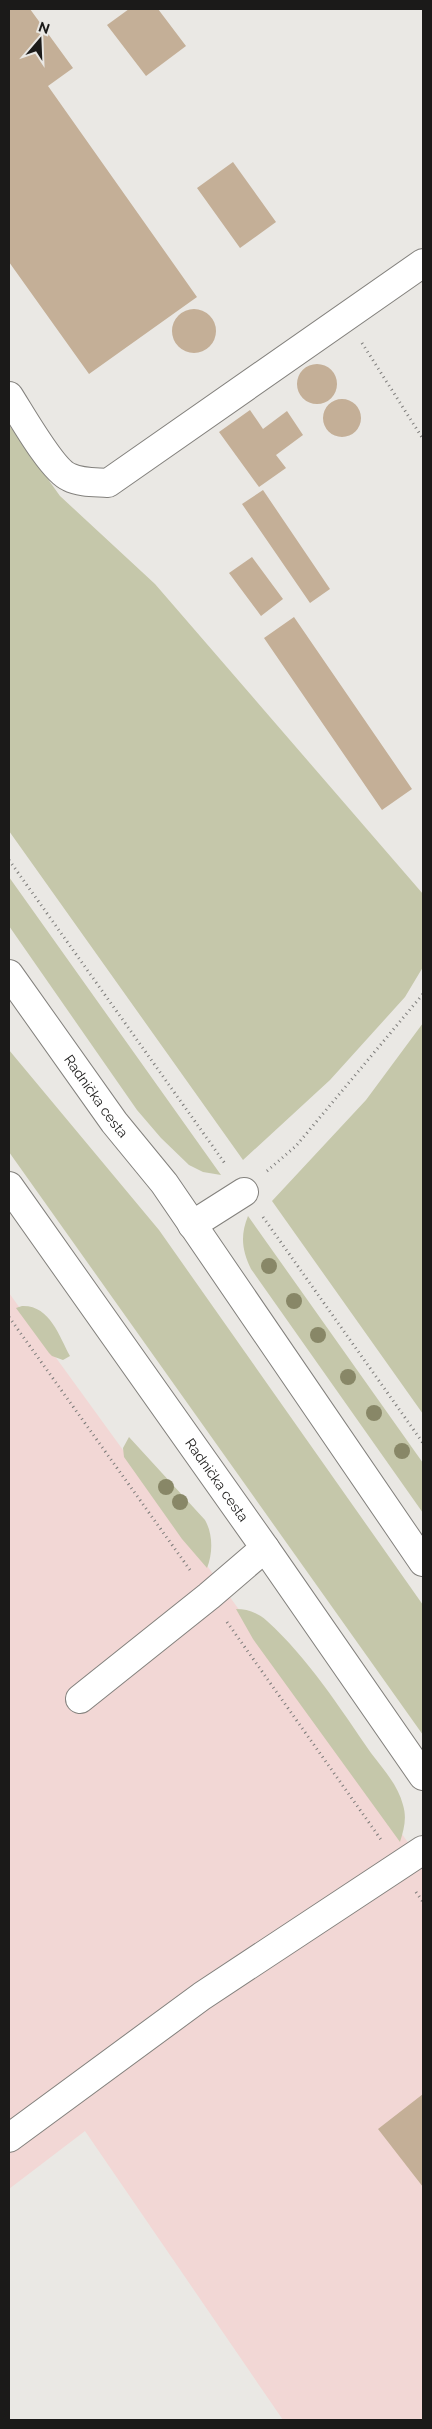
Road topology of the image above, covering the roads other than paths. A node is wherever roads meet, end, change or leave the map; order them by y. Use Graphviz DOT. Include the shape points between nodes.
graph roads {
  1 [pos="423,263"];
  2 [pos="9,396"];
  3 [pos="9,974"];
  4 [pos="238,1183"];
  5 [pos="9,1186"];
  6 [pos="192,1226"];
  7 [pos="265,1548"];
  8 [pos="423,1562"];
  9 [pos="80,1700"];
  10 [pos="423,1776"];
  11 [pos="423,1850"];
  12 [pos="9,2138"];
  1 -- 2 [label="main road" via="108,482 68,477 48,454"];
  3 -- 6 [label="main road, Radnička cesta" via="73,1066 164,1183"];
  4 -- 6 [label="main road"];
  5 -- 7 [label="main road, Radnička cesta"];
  6 -- 8 [label="main road, Radnička cesta"];
  7 -- 9 [label="main road"];
  7 -- 10 [label="main road, Radnička cesta"];
  11 -- 12 [label="main road" via="202,1996"];
}
